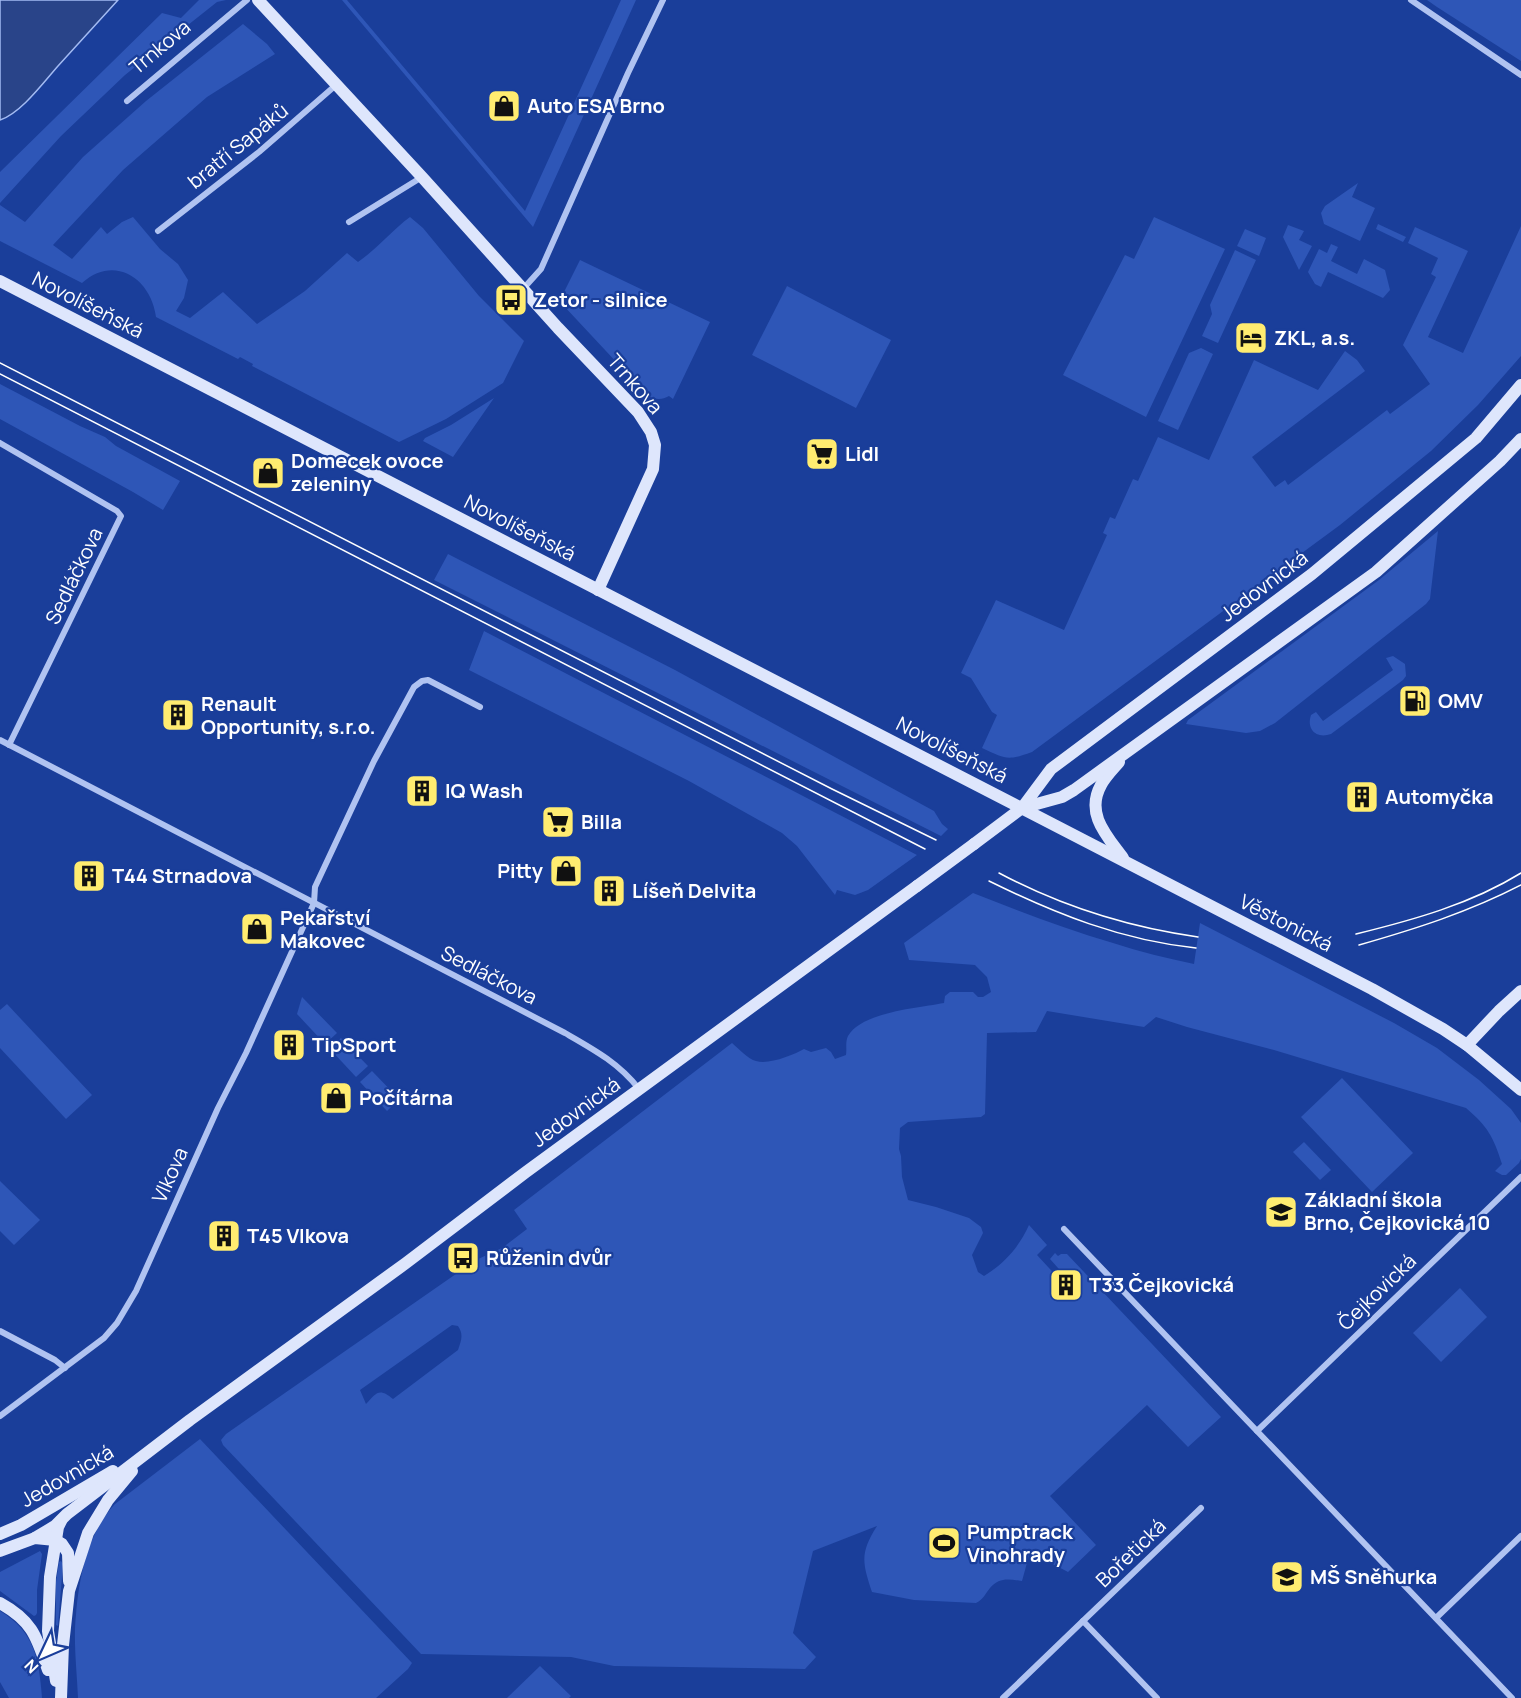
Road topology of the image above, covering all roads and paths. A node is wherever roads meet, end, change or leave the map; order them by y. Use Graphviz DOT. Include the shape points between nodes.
graph roads {
  1 [pos="247,0"];
  2 [pos="258,0"];
  3 [pos="663,0"];
  4 [pos="1411,0"];
  5 [pos="1521,75"];
  6 [pos="337,84"];
  7 [pos="127,101"];
  8 [pos="422,177"];
  9 [pos="349,222"];
  10 [pos="158,231"];
  11 [pos="0,281"];
  12 [pos="523,289"];
  13 [pos="1521,385"];
  14 [pos="1521,439"];
  15 [pos="0,443"];
  16 [pos="598,590"];
  17 [pos="480,707"];
  18 [pos="0,740"];
  19 [pos="9,745"];
  20 [pos="1129,750"];
  21 [pos="1022,808"];
  22 [pos="1125,862"];
  23 [pos="314,903"];
  24 [pos="1521,991"];
  25 [pos="1467,1045"];
  26 [pos="639,1089"];
  27 [pos="1521,1090"];
  28 [pos="1521,1177"];
  29 [pos="1064,1229"];
  30 [pos="0,1331"];
  31 [pos="65,1368"];
  32 [pos="0,1416"];
  33 [pos="1257,1431"];
  34 [pos="154,1449"];
  35 [pos="1201,1508"];
  36 [pos="62,1520"];
  37 [pos="0,1534"];
  38 [pos="1521,1536"];
  39 [pos="35,1538"];
  40 [pos="55,1540"];
  41 [pos="0,1551"];
  42 [pos="69,1591"];
  43 [pos="0,1603"];
  44 [pos="1436,1618"];
  45 [pos="1083,1621"];
  46 [pos="59,1698"];
  47 [pos="1003,1698"];
  48 [pos="1157,1698"];
  49 [pos="1512,1698"];
  1 -- 7 [label="street, Trnkova"];
  2 -- 6 [label="main road, Trnkova"];
  3 -- 12 [label="street" via="541,269"];
  4 -- 5 [label="street"];
  6 -- 8 [label="main road, Trnkova"];
  6 -- 10 [label="street, bratří Sapáků" via="259,152"];
  8 -- 9 [label="street"];
  8 -- 12 [label="main road, Trnkova"];
  11 -- 16 [label="main road, Novolíšeňská"];
  12 -- 16 [label="main road, Trnkova" via="638,412 655,445 653,469"];
  13 -- 21 [label="main road, Jedovnická" via="1476,438 1352,543 1051,769"];
  14 -- 20 [label="main road, Jedovnická" via="1376,572"];
  15 -- 19 [label="street, Sedláčkova" via="121,516"];
  16 -- 21 [label="main road, Novolíšeňská"];
  17 -- 23 [label="street" via="428,680 414,687 374,761 315,887"];
  18 -- 19 [label="street, Sedláčkova"];
  19 -- 23 [label="street, Sedláčkova"];
  20 -- 21 [label="main road, Jedovnická" via="1062,797"];
  20 -- 22 [label="main road" via="1101,784 1095,801 1097,820"];
  21 -- 22 [label="main road, Věstonická"];
  21 -- 26 [label="main road, Jedovnická, bridge"];
  22 -- 25 [label="main road, Věstonická" via="1392,1000"];
  23 -- 26 [label="street, Sedláčkova" via="601,1053"];
  23 -- 31 [label="street, Vlkova" via="136,1291 104,1338"];
  24 -- 25 [label="main road"];
  25 -- 27 [label="main road, Věstonická"];
  26 -- 34 [label="main road, Jedovnická"];
  28 -- 33 [label="street, Čejkovická"];
  29 -- 33 [label="street"];
  30 -- 31 [label="street"];
  31 -- 32 [label="street, Vlkova"];
  33 -- 44 [label="street"];
  34 -- 36 [label="main road, Jedovnická"];
  34 -- 37 [label="main road, Jedovnická"];
  34 -- 42 [label="main road" via="108,1500 93,1524"];
  35 -- 45 [label="street, Bořetická"];
  36 -- 39 [label="main road, Jedovnická"];
  36 -- 40 [label="main road"];
  38 -- 44 [label="street"];
  39 -- 40 [label="main road, Jedovnická"];
  39 -- 41 [label="main road, Jedovnická"];
  40 -- 42 [label="main road" via="68,1553"];
  40 -- 46 [label="main road" via="48,1631"];
  42 -- 46 [label="main road"];
  43 -- 46 [label="main road" via="17,1614 37,1637"];
  44 -- 49 [label="street"];
  45 -- 47 [label="street, Bořetická"];
  45 -- 48 [label="street"];
}
